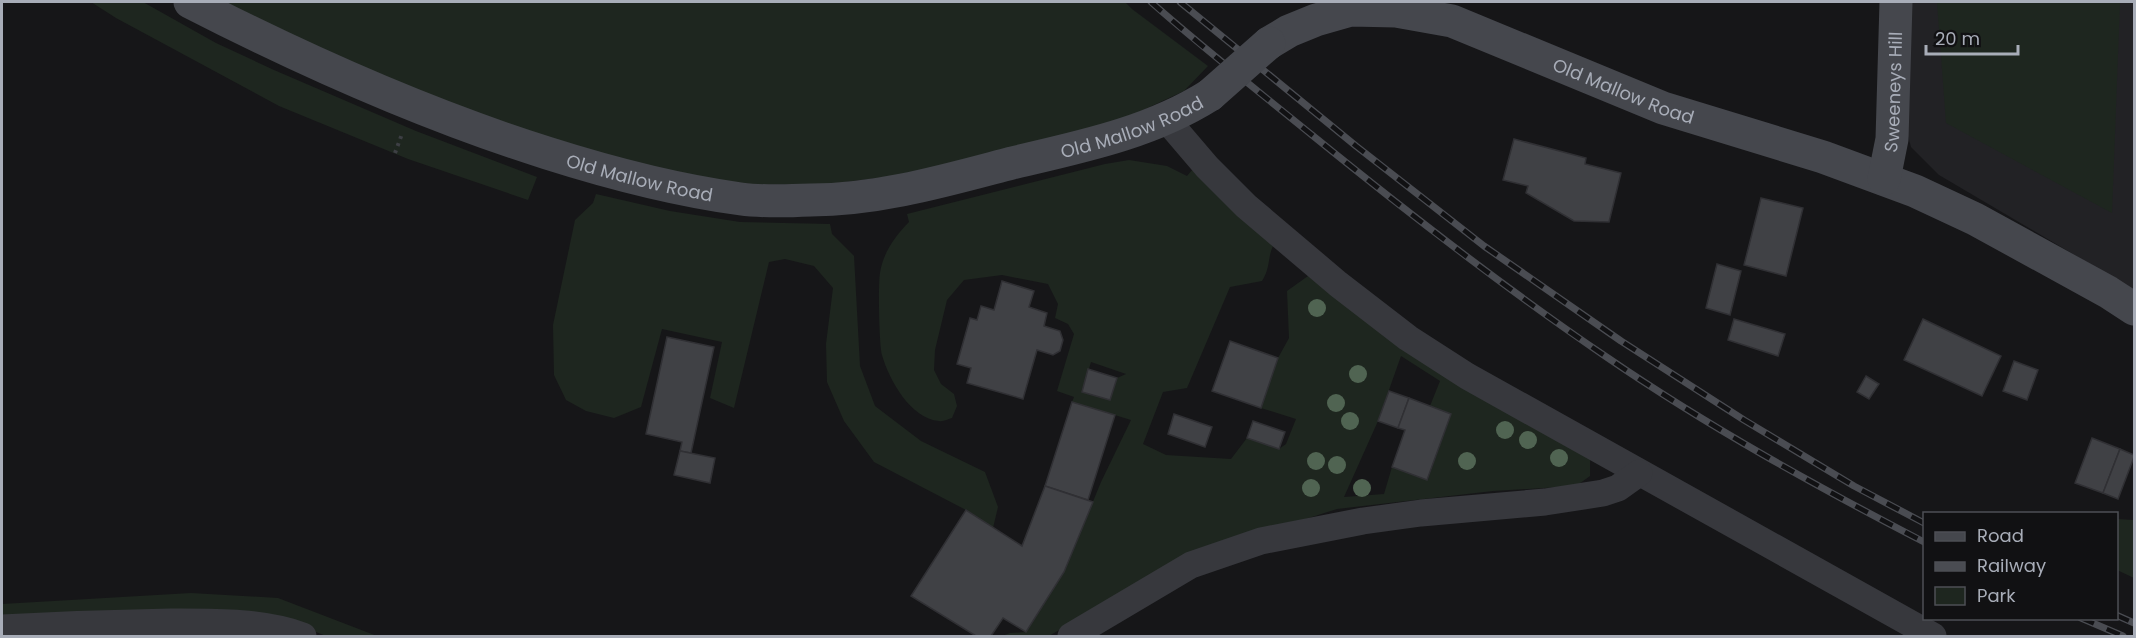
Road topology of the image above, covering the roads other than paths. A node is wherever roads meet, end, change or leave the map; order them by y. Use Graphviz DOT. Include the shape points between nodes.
graph roads {
  1 [pos="190,2"];
  2 [pos="1896,2"];
  3 [pos="1166,119"];
  4 [pos="1884,179"];
  5 [pos="2134,309"];
  6 [pos="1639,472"];
  7 [pos="2,628"];
  8 [pos="303,636"];
  9 [pos="1071,636"];
  10 [pos="1933,636"];
  1 -- 3 [label="street, Old Mallow Road" via="372,90 486,134 594,168 744,199 868,196 1098,142"];
  2 -- 4 [label="street, Sweeneys Hill" via="1892,139"];
  3 -- 4 [label="street, Old Mallow Road, bridge" via="1210,95 1269,43 1289,31 1351,10 1396,10 1452,21 1663,108"];
  3 -- 6 [label="street" via="1246,206 1408,338 1467,376"];
  4 -- 5 [label="street, Old Mallow Road" via="1975,219"];
  6 -- 9 [label="street" via="1618,488 1602,493 1363,521 1261,541 1191,566"];
  6 -- 10 [label="street"];
  7 -- 8 [label="street" via="212,622 258,626"];
}
